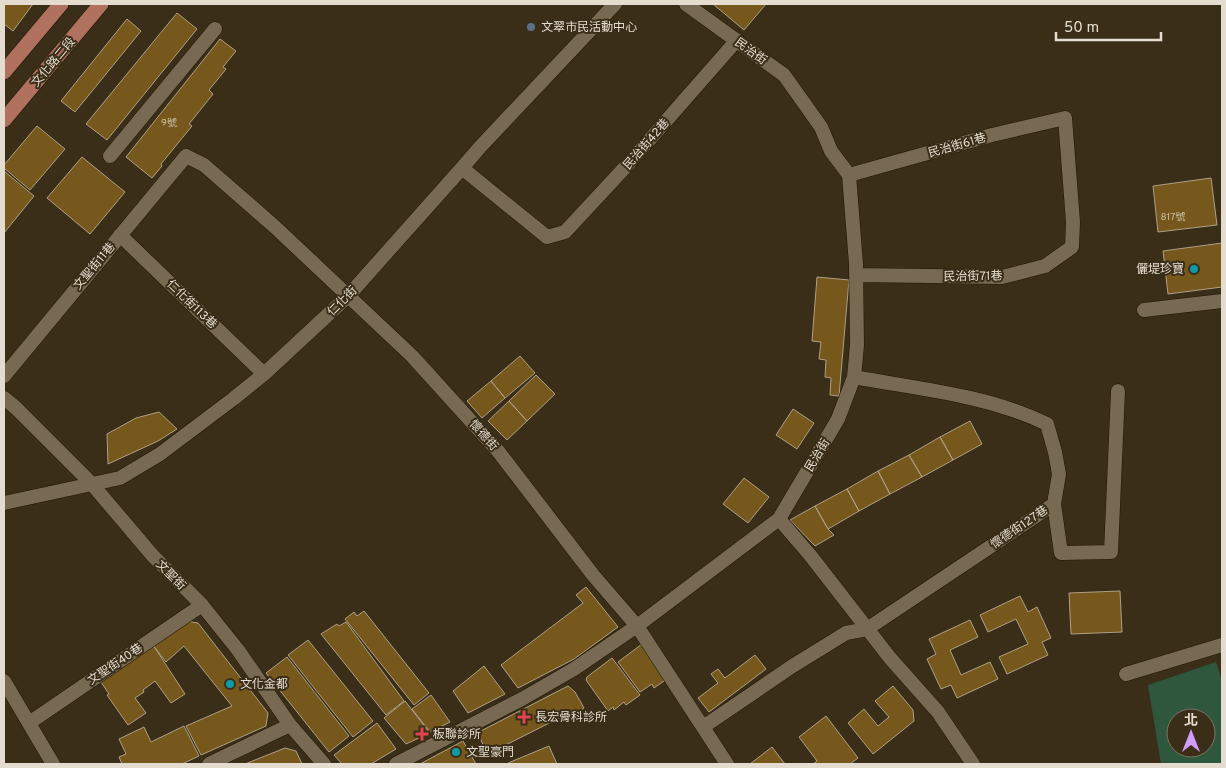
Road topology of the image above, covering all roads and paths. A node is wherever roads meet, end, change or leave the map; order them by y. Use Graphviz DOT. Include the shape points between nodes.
graph roads {
  1 [pos="61,4"];
  2 [pos="101,4"];
  3 [pos="615,4"];
  4 [pos="686,4"];
  5 [pos="215,29"];
  6 [pos="737,40"];
  7 [pos="4,72"];
  8 [pos="1065,118"];
  9 [pos="4,120"];
  10 [pos="110,156"];
  11 [pos="186,156"];
  12 [pos="462,168"];
  13 [pos="849,175"];
  14 [pos="120,235"];
  15 [pos="856,275"];
  16 [pos="348,296"];
  17 [pos="1222,301"];
  18 [pos="1144,310"];
  19 [pos="264,374"];
  20 [pos="4,376"];
  21 [pos="854,377"];
  22 [pos="1118,391"];
  23 [pos="4,398"];
  24 [pos="91,483"];
  25 [pos="4,503"];
  26 [pos="1054,504"];
  27 [pos="779,519"];
  28 [pos="202,605"];
  29 [pos="637,626"];
  30 [pos="867,629"];
  31 [pos="1222,645"];
  32 [pos="1126,674"];
  33 [pos="4,681"];
  34 [pos="29,723"];
  35 [pos="290,725"];
  36 [pos="703,727"];
  37 [pos="972,763"];
  38 [pos="53,764"];
  39 [pos="209,764"];
  40 [pos="324,764"];
  41 [pos="396,764"];
  42 [pos="727,764"];
  1 -- 7 [label="main road"];
  2 -- 9 [label="main road, 文化路二段"];
  3 -- 12 [label="street, 仁化街"];
  4 -- 6 [label="street, 民治街"];
  5 -- 10 [label="street"];
  6 -- 12 [label="street, 民治街42巷" via="565,232 547,237"];
  6 -- 13 [label="street, 民治街" via="784,75 821,127 832,151"];
  8 -- 13 [label="street, 民治街61巷"];
  8 -- 15 [label="street, 民治街71巷" via="1072,247 1045,266 1002,277"];
  11 -- 14 [label="street, 文聖街11巷"];
  11 -- 16 [label="street, 懷德街" via="204,165"];
  12 -- 16 [label="street, 仁化街"];
  13 -- 15 [label="street, 民治街"];
  14 -- 19 [label="street, 仁化街113巷"];
  14 -- 20 [label="street, 文聖街11巷"];
  15 -- 21 [label="street, 民治街"];
  16 -- 19 [label="street, 仁化街"];
  16 -- 29 [label="street, 懷德街" via="412,356 503,456 592,575"];
  17 -- 18 [label="street"];
  19 -- 24 [label="street, 仁化街" via="160,454 120,478"];
  21 -- 26 [label="street" via="975,399 1021,412 1047,424 1060,474"];
  21 -- 27 [label="street, 民治街" via="838,419"];
  22 -- 26 [label="street, 懷德街127巷" via="1111,552 1061,553"];
  23 -- 24 [label="street, 文聖街"];
  24 -- 25 [label="street, 仁化街"];
  24 -- 28 [label="street, 文聖街" via="153,556"];
  26 -- 30 [label="street, 懷德街127巷"];
  27 -- 29 [label="street, 民治街"];
  27 -- 30 [label="street"];
  28 -- 34 [label="street, 文聖街40巷"];
  28 -- 35 [label="street, 文聖街"];
  29 -- 36 [label="street, 懷德街"];
  29 -- 41 [label="street, 民治街" via="574,669 522,699"];
  30 -- 36 [label="street, 懷德街127巷" via="846,633"];
  30 -- 37 [label="street" via="938,712"];
  31 -- 32 [label="street"];
  33 -- 34 [label="street"];
  34 -- 38 [label="street"];
  35 -- 39 [label="street"];
  35 -- 40 [label="street, 文聖街"];
  36 -- 42 [label="street, 懷德街"];
}
